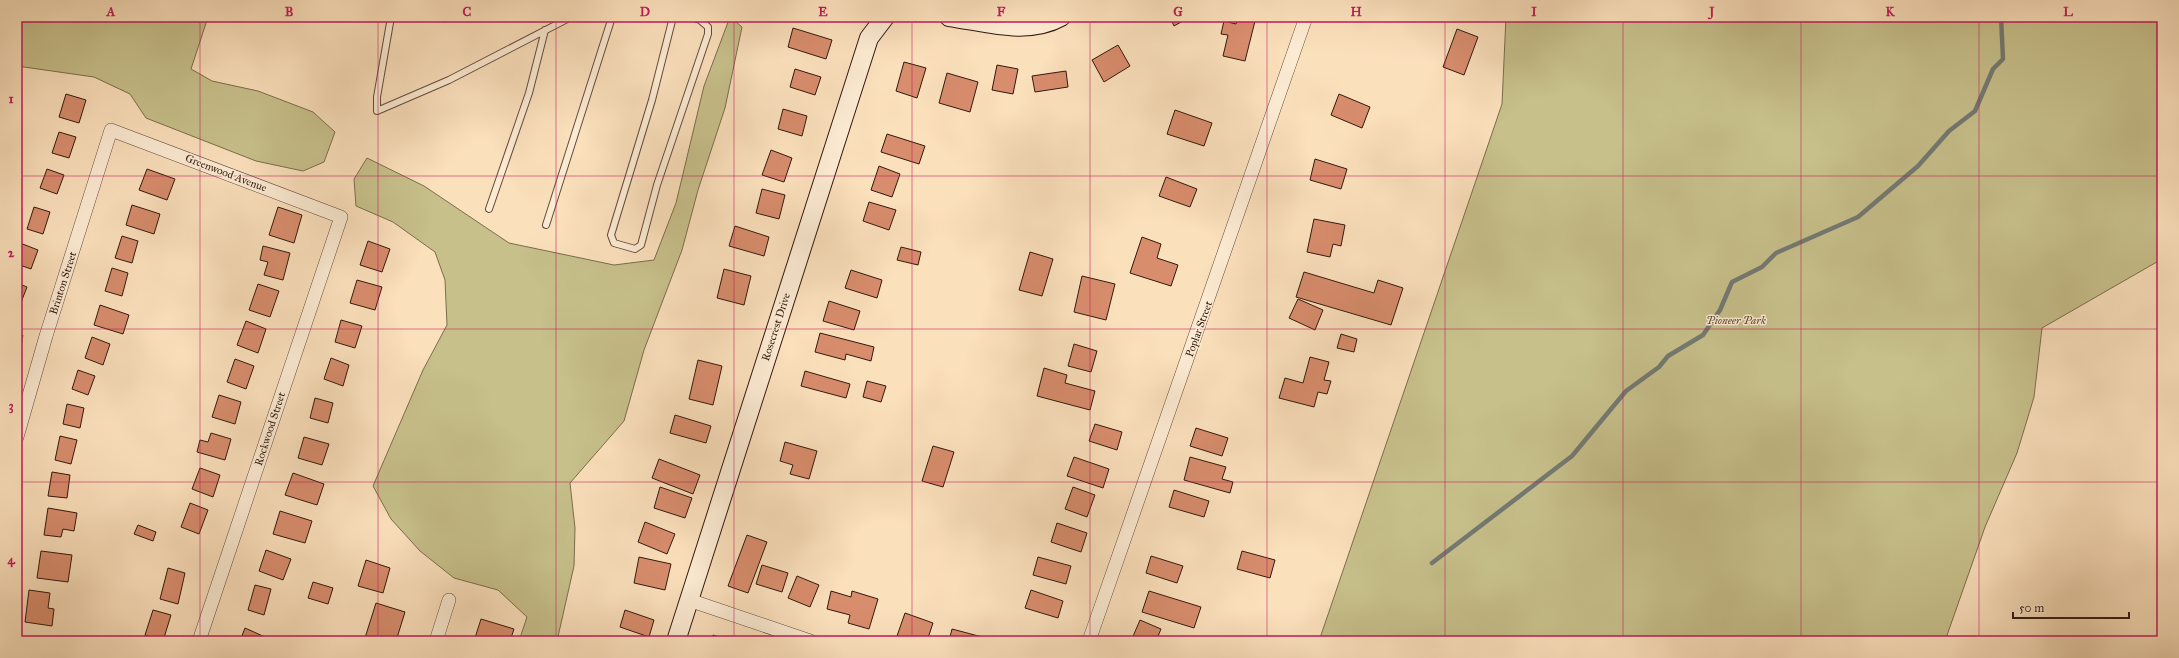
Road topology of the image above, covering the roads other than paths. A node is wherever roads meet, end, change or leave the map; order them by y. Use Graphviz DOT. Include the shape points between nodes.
graph roads {
  1 [pos="391,17"];
  2 [pos="571,17"];
  3 [pos="612,17"];
  4 [pos="673,17"];
  5 [pos="691,17"];
  6 [pos="885,17"];
  7 [pos="949,17"];
  8 [pos="1061,17"];
  9 [pos="1306,17"];
  10 [pos="1026,23"];
  11 [pos="544,30"];
  12 [pos="111,130"];
  13 [pos="489,209"];
  14 [pos="341,217"];
  15 [pos="546,225"];
  16 [pos="17,437"];
  17 [pos="449,600"];
  18 [pos="689,600"];
  19 [pos="200,641"];
  20 [pos="436,641"];
  21 [pos="676,641"];
  22 [pos="810,641"];
  23 [pos="1090,641"];
  1 -- 11 [label="lane" via="377,97 377,111 448,80"];
  2 -- 11 [label="lane"];
  3 -- 15 [label="lane"];
  4 -- 5 [label="lane" via="652,100 611,235 614,243 635,249 641,245 657,185 708,34 708,27"];
  6 -- 18 [label="street, Rosecrest Drive" via="868,38"];
  7 -- 10 [label="street"];
  8 -- 10 [label="street" via="1049,24"];
  9 -- 23 [label="street, Poplar Street"];
  11 -- 13 [label="lane" via="529,93"];
  12 -- 14 [label="street, Greenwood Avenue"];
  12 -- 16 [label="street, Brinton Street"];
  14 -- 19 [label="street, Rockwood Street"];
  17 -- 20 [label="street"];
  18 -- 21 [label="street, Rosecrest Drive"];
  18 -- 22 [label="street"];
}
